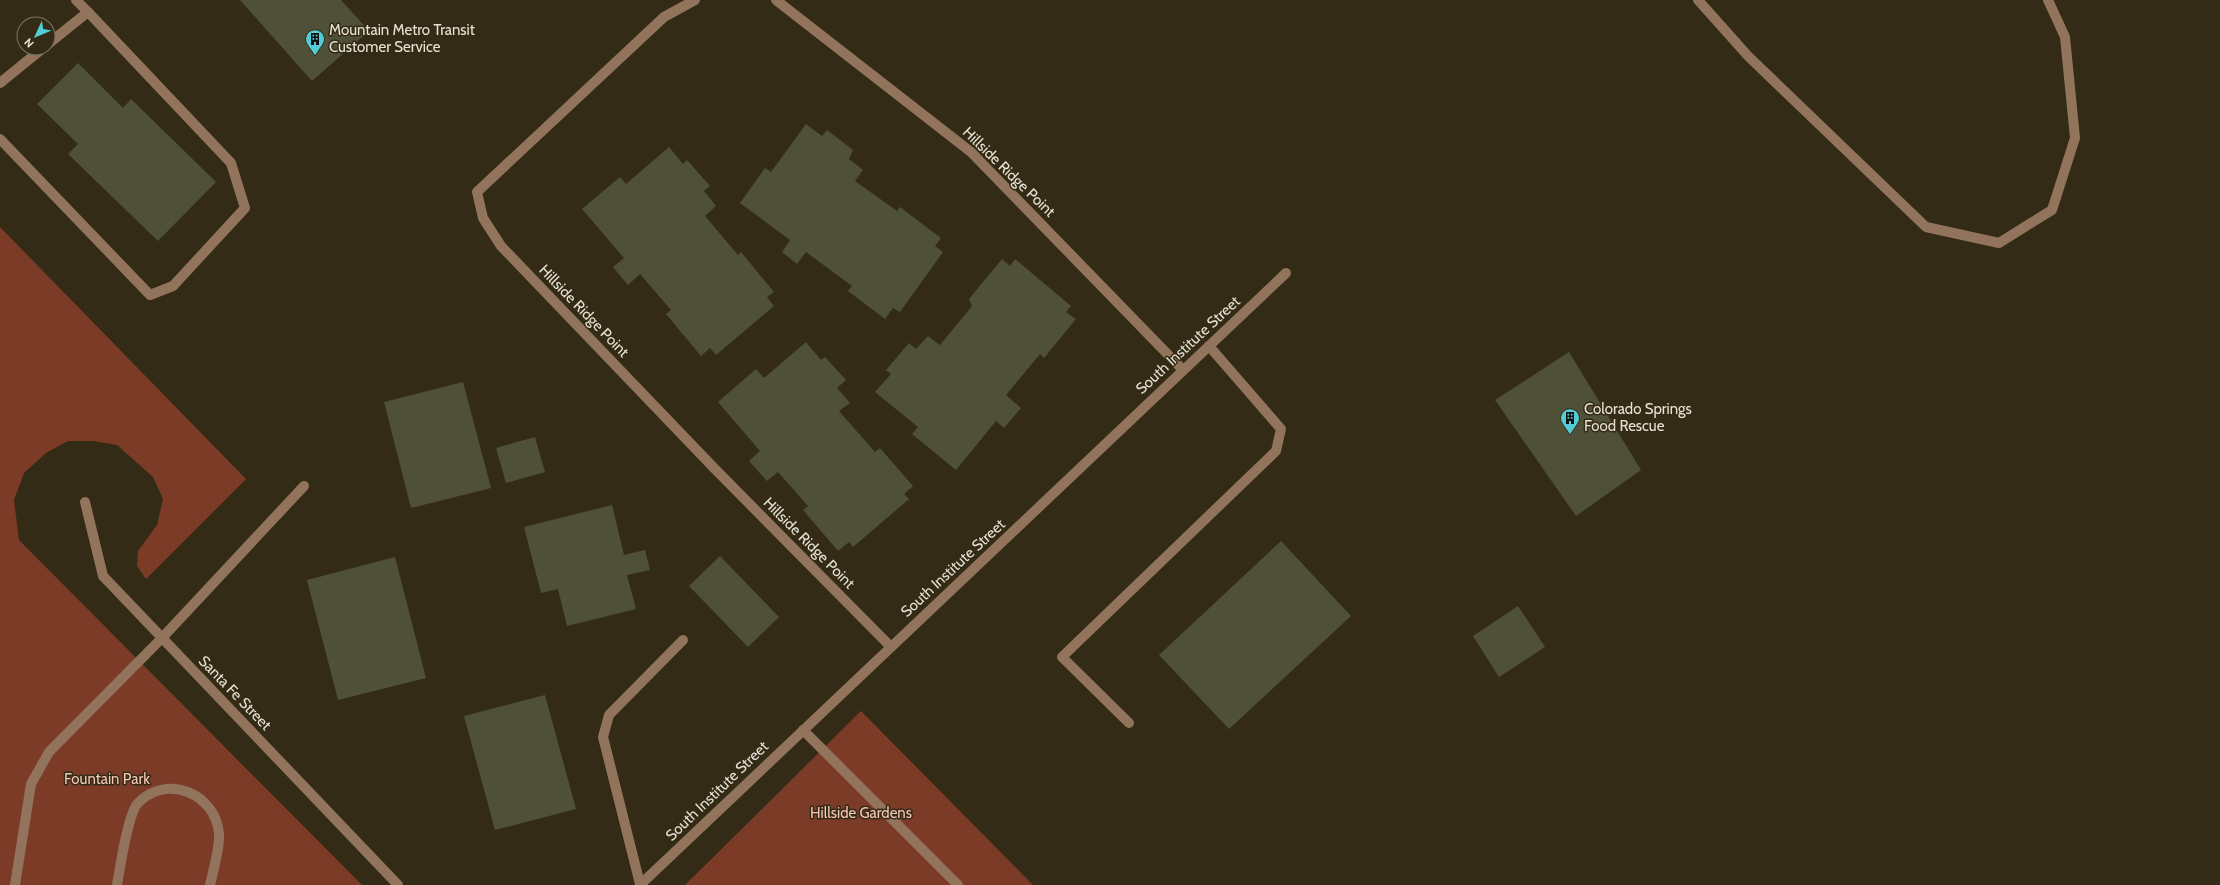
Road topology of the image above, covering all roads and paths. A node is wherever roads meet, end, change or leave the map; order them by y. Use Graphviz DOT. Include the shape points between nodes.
graph roads {
  1 [pos="76,0"];
  2 [pos="695,0"];
  3 [pos="776,0"];
  4 [pos="1698,0"];
  5 [pos="2048,0"];
  6 [pos="88,12"];
  7 [pos="56,38"];
  8 [pos="33,56"];
  9 [pos="0,82"];
  10 [pos="0,139"];
  11 [pos="1286,273"];
  12 [pos="1209,346"];
  13 [pos="1183,370"];
  14 [pos="304,486"];
  15 [pos="86,502"];
  16 [pos="162,638"];
  17 [pos="683,640"];
  18 [pos="891,647"];
  19 [pos="1129,723"];
  20 [pos="803,730"];
  21 [pos="15,885"];
  22 [pos="116,885"];
  23 [pos="210,885"];
  24 [pos="398,885"];
  25 [pos="640,885"];
  26 [pos="958,885"];
  1 -- 6 [label="street"];
  2 -- 18 [label="street, Hillside Ridge Point" via="664,17 477,192 483,218 501,246 714,468"];
  3 -- 13 [label="street, Hillside Ridge Point" via="971,152"];
  4 -- 5 [label="street" via="1748,56 1926,227 1999,243 2052,210 2075,138 2065,37"];
  6 -- 7 [label="street"];
  6 -- 10 [label="street" via="232,163 244,208 173,286 150,295"];
  8 -- 9 [label="street"];
  11 -- 12 [label="street, South Institute Street"];
  12 -- 13 [label="street, South Institute Street"];
  12 -- 19 [label="street" via="1281,430 1276,451 1062,657"];
  13 -- 18 [label="street, South Institute Street"];
  14 -- 16 [label="street"];
  15 -- 16 [label="street, Santa Fe Street" via="102,576"];
  16 -- 21 [label="street" via="49,752 31,784"];
  16 -- 24 [label="street, Santa Fe Street"];
  17 -- 25 [label="street" via="609,715 603,737"];
  18 -- 20 [label="street, South Institute Street"];
  20 -- 25 [label="street, South Institute Street"];
  20 -- 26 [label="street"];
  22 -- 23 [label="street" via="130,820 137,803 152,793 170,787 188,791 201,799 212,811 219,834"];
}
